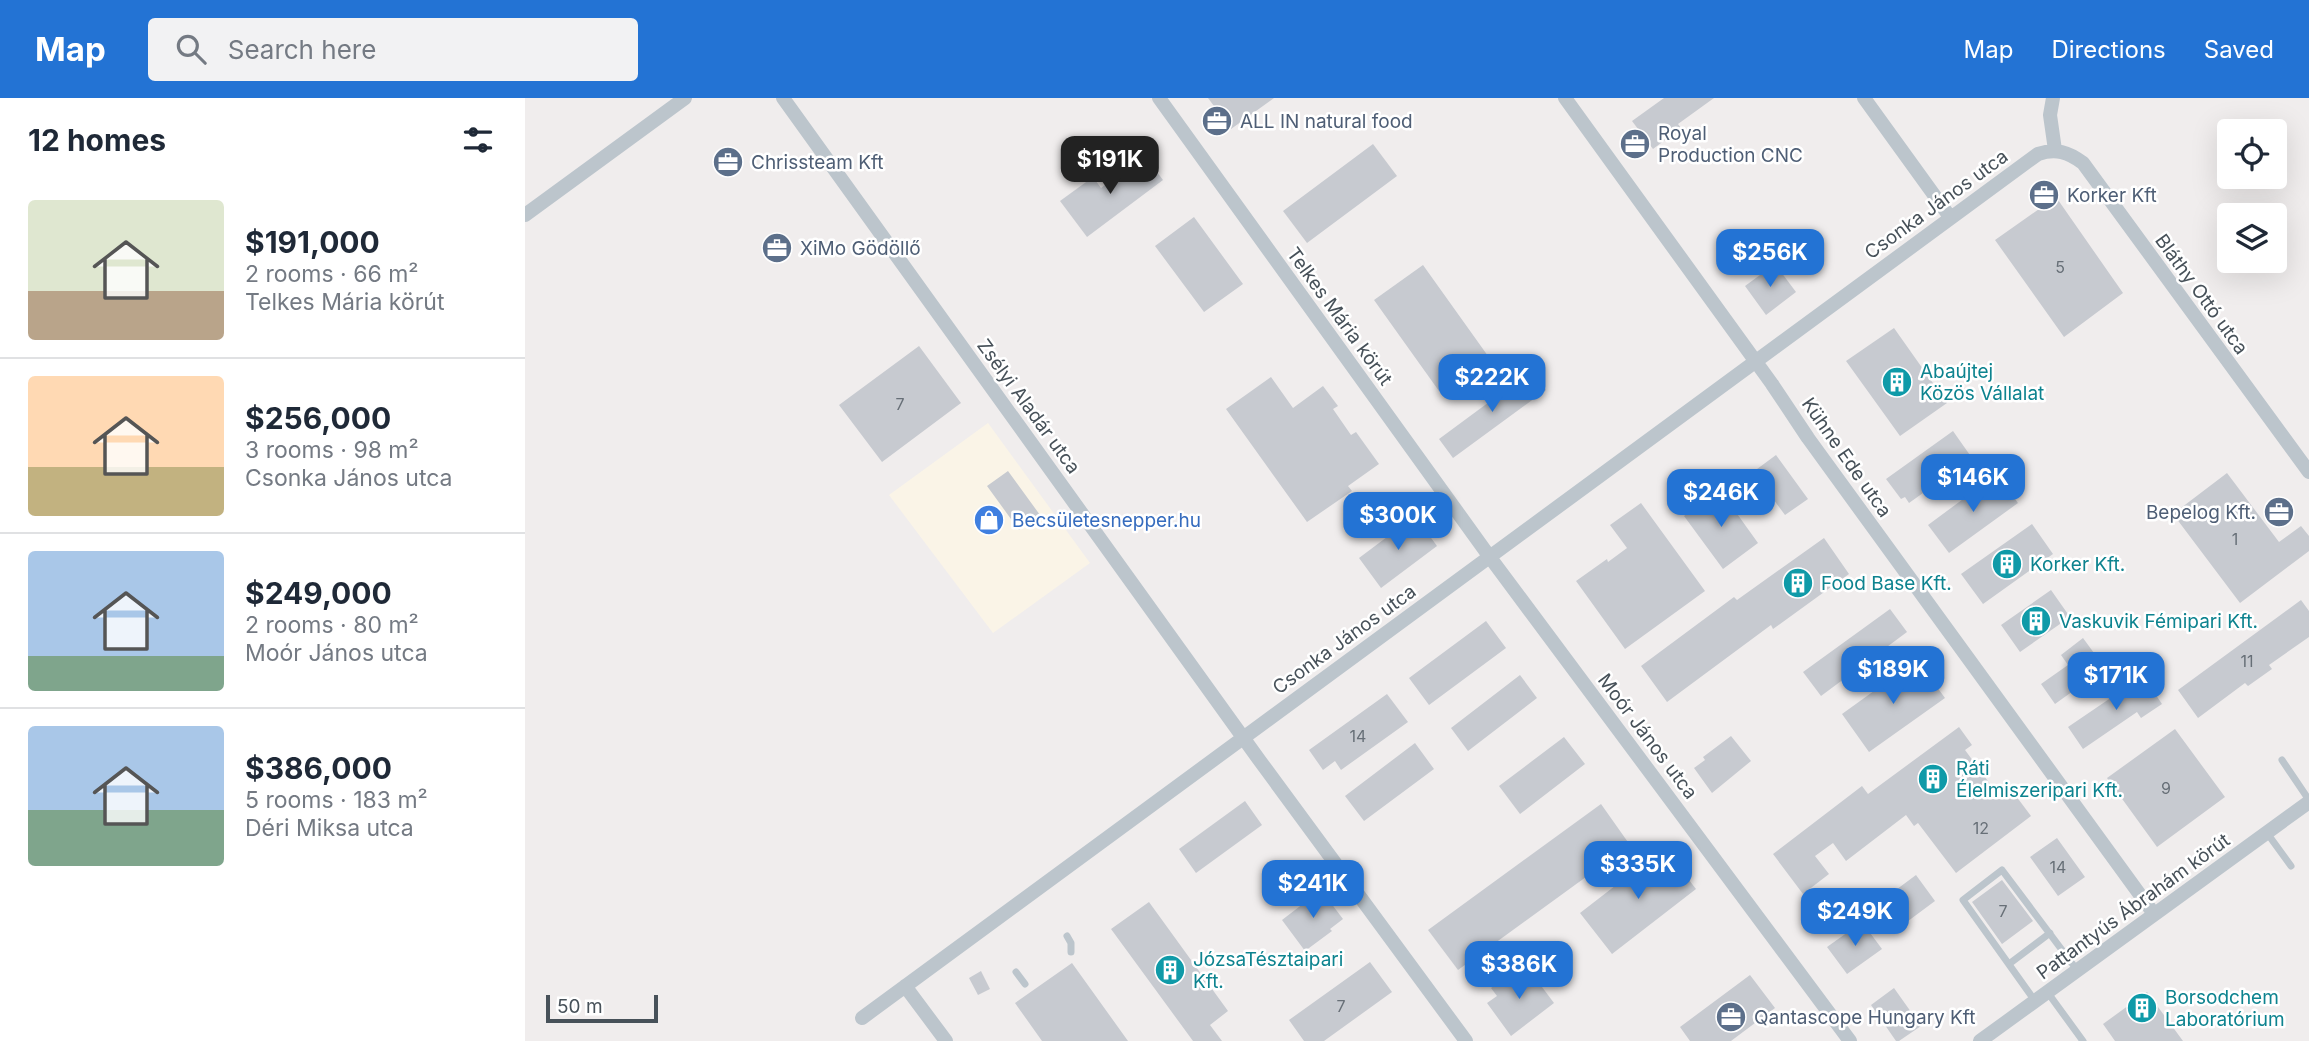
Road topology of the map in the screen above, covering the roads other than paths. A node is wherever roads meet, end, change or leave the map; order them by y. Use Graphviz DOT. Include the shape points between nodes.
graph roads {
  1 [pos="685,98"];
  2 [pos="783,98"];
  3 [pos="1160,98"];
  4 [pos="1565,98"];
  5 [pos="1864,98"];
  6 [pos="2053,98"];
  7 [pos="2056,150"];
  8 [pos="525,215"];
  9 [pos="1950,218"];
  10 [pos="1755,361"];
  11 [pos="2309,472"];
  12 [pos="1489,556"];
  13 [pos="1243,737"];
  14 [pos="2282,761"];
  15 [pos="2309,801"];
  16 [pos="2266,832"];
  17 [pos="2291,866"];
  18 [pos="2154,914"];
  19 [pos="2050,933"];
  20 [pos="1067,936"];
  21 [pos="1071,952"];
  22 [pos="2009,964"];
  23 [pos="2077,970"];
  24 [pos="1017,972"];
  25 [pos="1025,984"];
  26 [pos="905,986"];
  27 [pos="2041,996"];
  28 [pos="862,1018"];
  29 [pos="946,1041"];
  30 [pos="1466,1041"];
  31 [pos="1850,1041"];
  32 [pos="1981,1041"];
  33 [pos="2083,1041"];
  1 -- 8 [label="street"];
  2 -- 13 [label="street, Zsélyi Aladár utca"];
  3 -- 12 [label="street, Telkes Mária körút"];
  4 -- 10 [label="street"];
  5 -- 9 [label="street"];
  6 -- 7 [label="street" via="2050,115"];
  7 -- 9 [label="street, Csonka János utca" via="2029,160"];
  7 -- 11 [label="street, Bláthy Ottó utca" via="2083,163"];
  9 -- 10 [label="street, Csonka János utca"];
  10 -- 12 [label="street, Csonka János utca"];
  10 -- 18 [label="street, Kühne Ede utca"];
  12 -- 13 [label="street, Csonka János utca"];
  12 -- 31 [label="street, Moór János utca"];
  13 -- 26 [label="street, Csonka János utca"];
  13 -- 30 [label="street, Zsélyi Aladár utca"];
  14 -- 15 [label="lane"];
  15 -- 16 [label="street, Pattantyús Ábrahám körút"];
  16 -- 17 [label="lane"];
  16 -- 18 [label="street, Pattantyús Ábrahám körút"];
  18 -- 23 [label="street, Pattantyús Ábrahám körút"];
  19 -- 22 [label="lane"];
  19 -- 22 [label="lane" via="2002,870 1963,900"];
  19 -- 23 [label="lane"];
  20 -- 21 [label="lane"];
  22 -- 27 [label="lane"];
  23 -- 27 [label="street, Pattantyús Ábrahám körút"];
  24 -- 25 [label="lane"];
  26 -- 28 [label="street, Csonka János utca"];
  26 -- 29 [label="street"];
  27 -- 32 [label="street, Pattantyús Ábrahám körút"];
  27 -- 33 [label="lane"];
}
